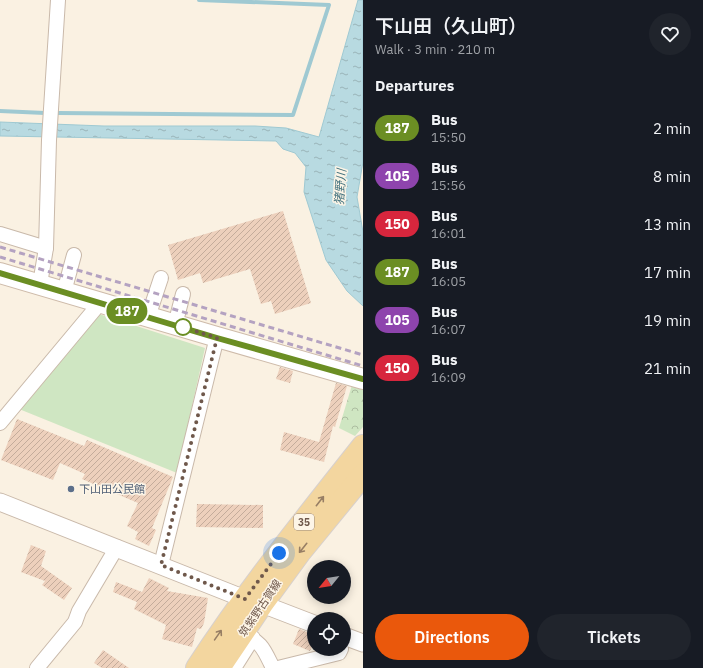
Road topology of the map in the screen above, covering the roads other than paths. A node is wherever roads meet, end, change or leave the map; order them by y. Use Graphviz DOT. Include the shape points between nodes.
graph roads {
  1 [pos="58,0"];
  2 [pos="0,234"];
  3 [pos="46,248"];
  4 [pos="74,255"];
  5 [pos="0,273"];
  6 [pos="161,278"];
  7 [pos="40,284"];
  8 [pos="64,292"];
  9 [pos="183,294"];
  10 [pos="100,303"];
  11 [pos="148,317"];
  12 [pos="174,325"];
  13 [pos="217,338"];
  14 [pos="363,379"];
  15 [pos="0,423"];
  16 [pos="363,446"];
  17 [pos="363,475"];
  18 [pos="0,502"];
  19 [pos="117,547"];
  20 [pos="161,565"];
  21 [pos="253,601"];
  22 [pos="307,621"];
  23 [pos="247,637"];
  24 [pos="327,656"];
  25 [pos="36,668"];
  26 [pos="197,668"];
  27 [pos="219,668"];
  28 [pos="234,668"];
  29 [pos="273,668"];
  30 [pos="278,668"];
  1 -- 3 [label="street" via="49,140"];
  2 -- 3 [label="street"];
  3 -- 7 [label="street"];
  4 -- 8 [label="street"];
  5 -- 7 [label="main road"];
  6 -- 11 [label="street"];
  7 -- 8 [label="main road"];
  8 -- 10 [label="main road"];
  9 -- 12 [label="street"];
  10 -- 11 [label="main road"];
  10 -- 15 [label="street"];
  11 -- 12 [label="main road"];
  12 -- 13 [label="main road"];
  13 -- 14 [label="main road"];
  13 -- 20 [label="street"];
  21 -- 16 [label="main road, 筑紫野古賀線 / 35, one-way"];
  17 -- 21 [label="main road, 筑紫野古賀線 / 35, one-way" via="300,552"];
  18 -- 19 [label="street"];
  19 -- 20 [label="street"];
  19 -- 25 [label="street" via="75,622"];
  20 -- 21 [label="street"];
  21 -- 22 [label="street"];
  21 -- 23 [label="main road, 筑紫野古賀線 / 35"];
  26 -- 21 [label="main road, 筑紫野古賀線 / 35, one-way" via="216,637"];
  23 -- 27 [label="main road, 筑紫野古賀線 / 35"];
  23 -- 28 [label="street"];
  23 -- 29 [label="street" via="261,646"];
  24 -- 30 [label="street"];
}
